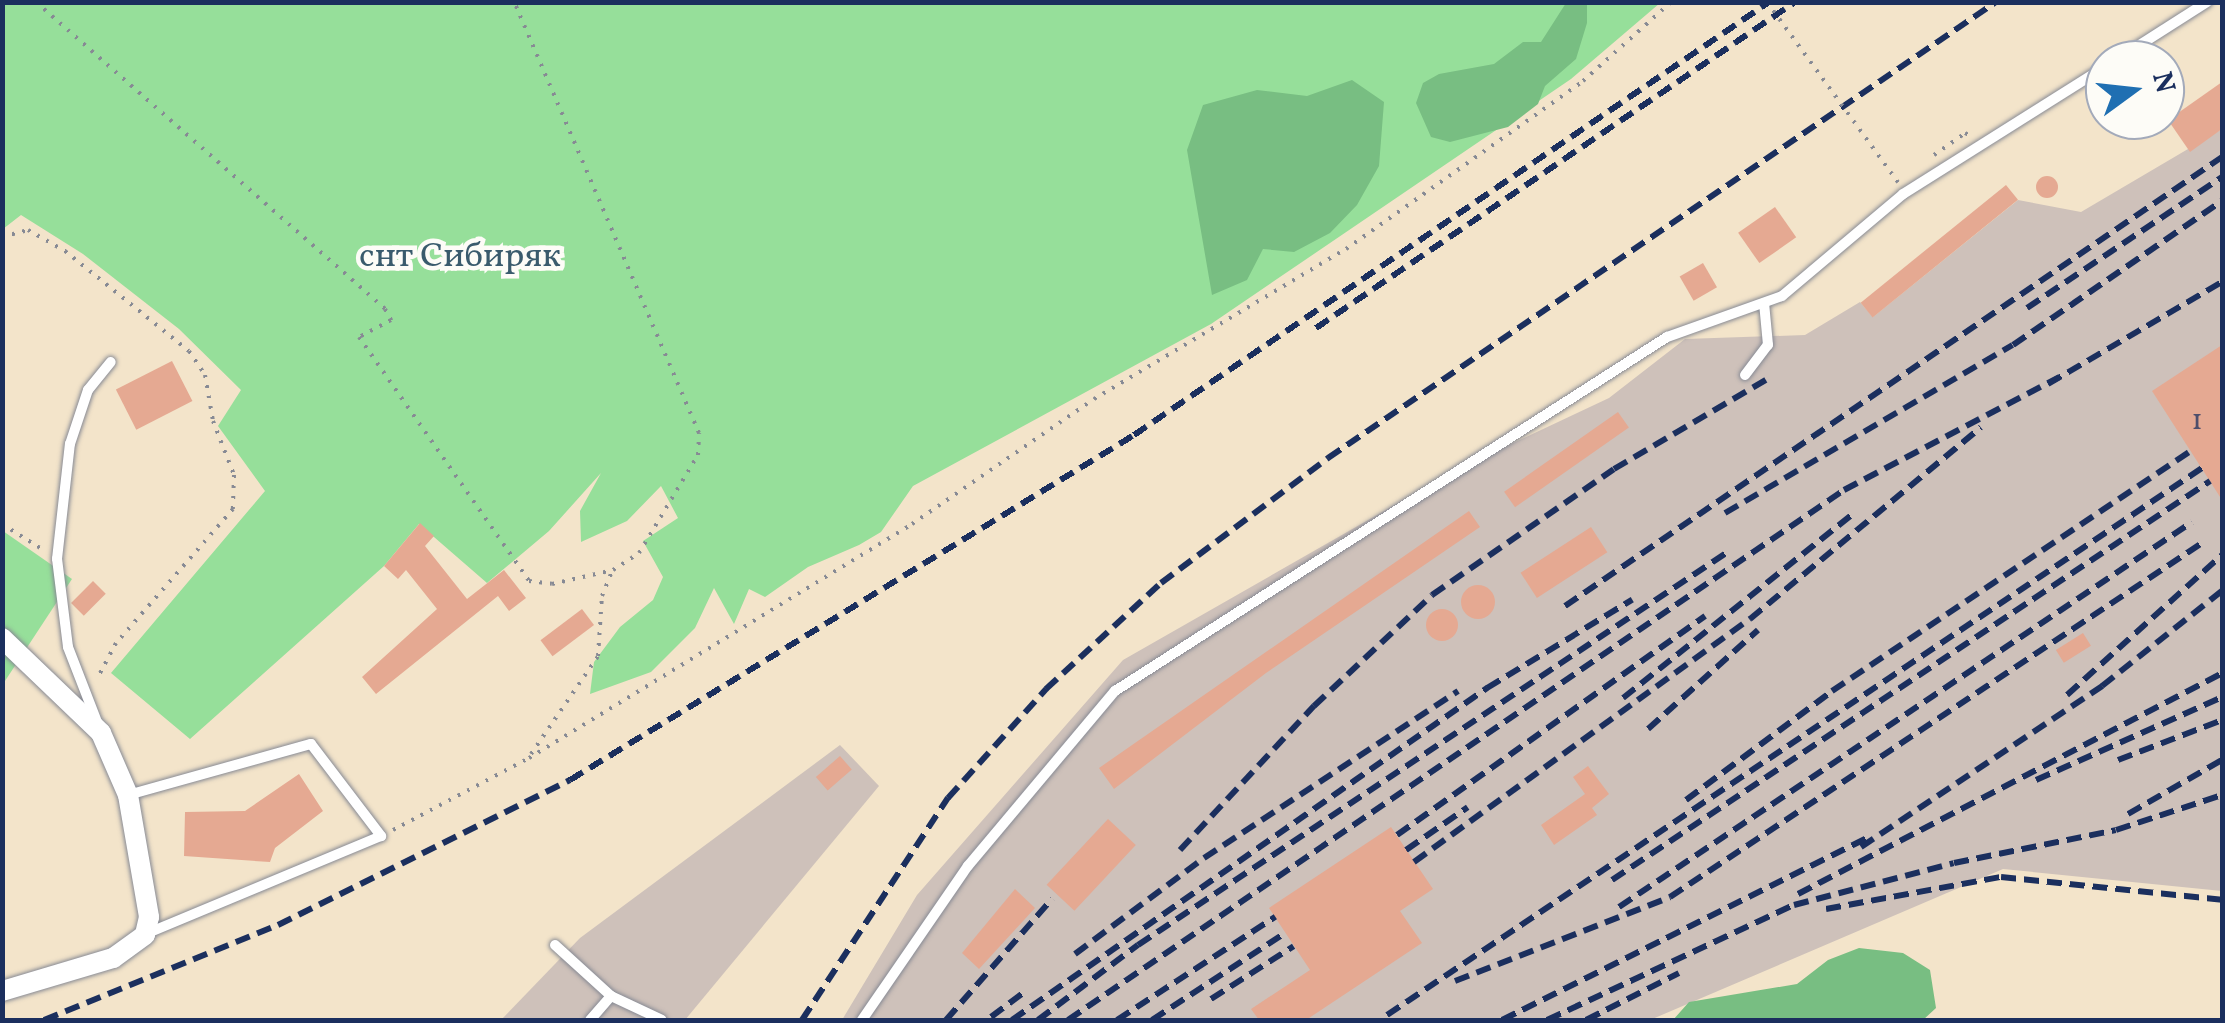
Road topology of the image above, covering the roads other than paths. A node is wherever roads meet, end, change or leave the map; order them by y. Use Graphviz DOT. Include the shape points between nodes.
graph roads {
  1 [pos="2207,2"];
  2 [pos="2147,40"];
  3 [pos="2085,80"];
  4 [pos="1764,303"];
  5 [pos="111,362"];
  6 [pos="1745,375"];
  7 [pos="2,638"];
  8 [pos="101,733"];
  9 [pos="128,795"];
  10 [pos="145,934"];
  11 [pos="555,945"];
  12 [pos="2,990"];
  13 [pos="611,996"];
  14 [pos="590,1020"];
  15 [pos="662,1020"];
  16 [pos="862,1020"];
  1 -- 2 [label="lane"];
  3 -- 4 [label="lane" via="1902,194 1782,296"];
  4 -- 6 [label="lane" via="1768,344"];
  4 -- 16 [label="lane" via="1667,337 1115,691 968,866"];
  5 -- 8 [label="lane" via="88,390 70,444 57,559 68,647"];
  7 -- 8 [label="street"];
  8 -- 9 [label="street"];
  9 -- 10 [label="street" via="147,894"];
  9 -- 10 [label="lane" via="311,744 380,836"];
  10 -- 12 [label="street" via="113,958"];
  11 -- 13 [label="lane"];
  13 -- 14 [label="lane"];
  13 -- 15 [label="lane"];
}
